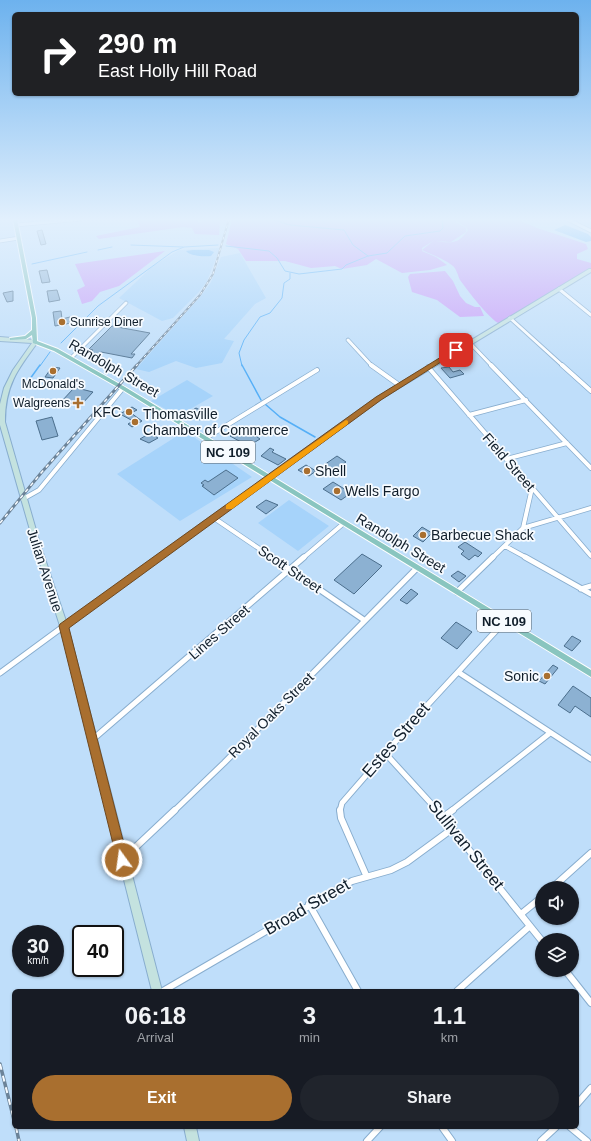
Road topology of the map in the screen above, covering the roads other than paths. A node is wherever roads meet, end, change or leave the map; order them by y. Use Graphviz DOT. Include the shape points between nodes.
graph roads {
  1 [pos="25,272"];
  2 [pos="587,272"];
  3 [pos="559,289"];
  4 [pos="126,303"];
  5 [pos="591,315"];
  6 [pos="510,318"];
  7 [pos="35,330"];
  8 [pos="0,338"];
  9 [pos="12,340"];
  10 [pos="348,340"];
  11 [pos="35,342"];
  12 [pos="469,342"];
  13 [pos="71,358"];
  14 [pos="428,367"];
  15 [pos="317,370"];
  16 [pos="399,385"];
  17 [pos="591,385"];
  18 [pos="585,386"];
  19 [pos="123,388"];
  20 [pos="591,391"];
  21 [pos="526,400"];
  22 [pos="468,414"];
  23 [pos="206,438"];
  24 [pos="566,443"];
  25 [pos="506,459"];
  26 [pos="591,468"];
  27 [pos="270,478"];
  28 [pos="532,488"];
  29 [pos="23,499"];
  30 [pos="591,508"];
  31 [pos="557,517"];
  32 [pos="214,518"];
  33 [pos="344,523"];
  34 [pos="522,528"];
  35 [pos="505,546"];
  36 [pos="591,556"];
  37 [pos="417,568"];
  38 [pos="291,569"];
  39 [pos="591,586"];
  40 [pos="581,589"];
  41 [pos="457,592"];
  42 [pos="591,594"];
  43 [pos="364,620"];
  44 [pos="505,621"];
  45 [pos="64,626"];
  46 [pos="458,672"];
  47 [pos="0,673"];
  48 [pos="591,674"];
  49 [pos="550,733"];
  50 [pos="92,740"];
  51 [pos="385,753"];
  52 [pos="591,760"];
  53 [pos="443,816"];
  54 [pos="452,829"];
  55 [pos="591,852"];
  56 [pos="122,860"];
  57 [pos="366,875"];
  58 [pos="560,881"];
  59 [pos="535,903"];
  60 [pos="310,904"];
  61 [pos="521,914"];
  62 [pos="530,926"];
  63 [pos="536,933"];
  64 [pos="571,977"];
  65 [pos="156,989"];
  66 [pos="167,989"];
  67 [pos="357,989"];
  68 [pos="459,989"];
  69 [pos="591,1003"];
  70 [pos="591,1088"];
  71 [pos="579,1102"];
  72 [pos="190,1129"];
  73 [pos="378,1129"];
  74 [pos="443,1129"];
  75 [pos="554,1129"];
  76 [pos="572,1129"];
  77 [pos="193,1141"];
  78 [pos="367,1141"];
  79 [pos="452,1141"];
  80 [pos="541,1141"];
  81 [pos="587,1141"];
  1 -- 7 [label="main road"];
  2 -- 3 [label="street"];
  3 -- 5 [label="street"];
  3 -- 6 [label="street"];
  4 -- 13 [label="street"];
  6 -- 12 [label="street"];
  6 -- 18 [label="street"];
  7 -- 9 [label="main road" via="26,337"];
  7 -- 11 [label="main road"];
  8 -- 9 [label="street"];
  9 -- 11 [label="street"];
  10 -- 16 [label="street" via="376,370"];
  11 -- 13 [label="main road, Randolph Street / NC 109" via="47,345"];
  11 -- 29 [label="street, Julian Avenue" via="7,383 1,407 2,422"];
  12 -- 14 [label="street"];
  12 -- 21 [label="street"];
  13 -- 19 [label="main road, Randolph Street / NC 109"];
  14 -- 16 [label="street"];
  14 -- 22 [label="street, Field Street"];
  15 -- 23 [label="street"];
  16 -- 27 [label="street"];
  17 -- 18 [label="street"];
  18 -- 20 [label="street"];
  19 -- 23 [label="main road, Randolph Street / NC 109"];
  19 -- 29 [label="street" via="39,490"];
  21 -- 22 [label="street"];
  21 -- 24 [label="street"];
  22 -- 25 [label="street, Field Street"];
  23 -- 27 [label="main road, Randolph Street / NC 109"];
  24 -- 25 [label="street"];
  24 -- 26 [label="street"];
  25 -- 28 [label="street, Field Street"];
  27 -- 32 [label="street"];
  27 -- 33 [label="main road, Randolph Street / NC 109"];
  28 -- 31 [label="street, Field Street"];
  28 -- 34 [label="street"];
  29 -- 45 [label="street, Julian Avenue"];
  30 -- 31 [label="street"];
  31 -- 34 [label="street"];
  31 -- 36 [label="street, Field Street"];
  32 -- 38 [label="street, Scott Street"];
  32 -- 45 [label="street"];
  33 -- 37 [label="main road, Randolph Street / NC 109"];
  33 -- 38 [label="street, Lines Street"];
  34 -- 35 [label="street"];
  35 -- 40 [label="street"];
  35 -- 41 [label="street"];
  37 -- 41 [label="main road, Randolph Street / NC 109"];
  37 -- 43 [label="street, Royal Oaks Street"];
  38 -- 43 [label="street, Scott Street"];
  38 -- 50 [label="street, Lines Street"];
  39 -- 40 [label="street"];
  40 -- 42 [label="street"];
  41 -- 44 [label="main road, Randolph Street / NC 109"];
  43 -- 56 [label="street, Royal Oaks Street" via="224,763"];
  44 -- 46 [label="street, Estes Street"];
  44 -- 48 [label="main road, Randolph Street / NC 109"];
  45 -- 47 [label="street"];
  45 -- 50 [label="street, Julian Avenue"];
  46 -- 49 [label="street"];
  46 -- 51 [label="street, Estes Street"];
  49 -- 52 [label="street"];
  49 -- 53 [label="street"];
  50 -- 56 [label="street, Julian Avenue"];
  51 -- 53 [label="street, Sullivan Street"];
  51 -- 57 [label="street, Estes Street" via="347,795 340,809 349,840"];
  53 -- 54 [label="street, Sullivan Street"];
  54 -- 57 [label="street, Broad Street" via="402,865 381,873"];
  54 -- 61 [label="street, Sullivan Street"];
  55 -- 58 [label="street"];
  56 -- 65 [label="street, Julian Avenue"];
  57 -- 60 [label="street, Broad Street"];
  59 -- 61 [label="street"];
  60 -- 66 [label="street, Broad Street"];
  60 -- 67 [label="street"];
  61 -- 62 [label="street, Sullivan Street"];
  62 -- 63 [label="street, Sullivan Street"];
  62 -- 68 [label="street"];
  64 -- 69 [label="street"];
  70 -- 71 [label="street"];
  72 -- 77 [label="street"];
  73 -- 78 [label="street"];
  74 -- 79 [label="street"];
  75 -- 80 [label="street"];
  76 -- 81 [label="street"];
}
